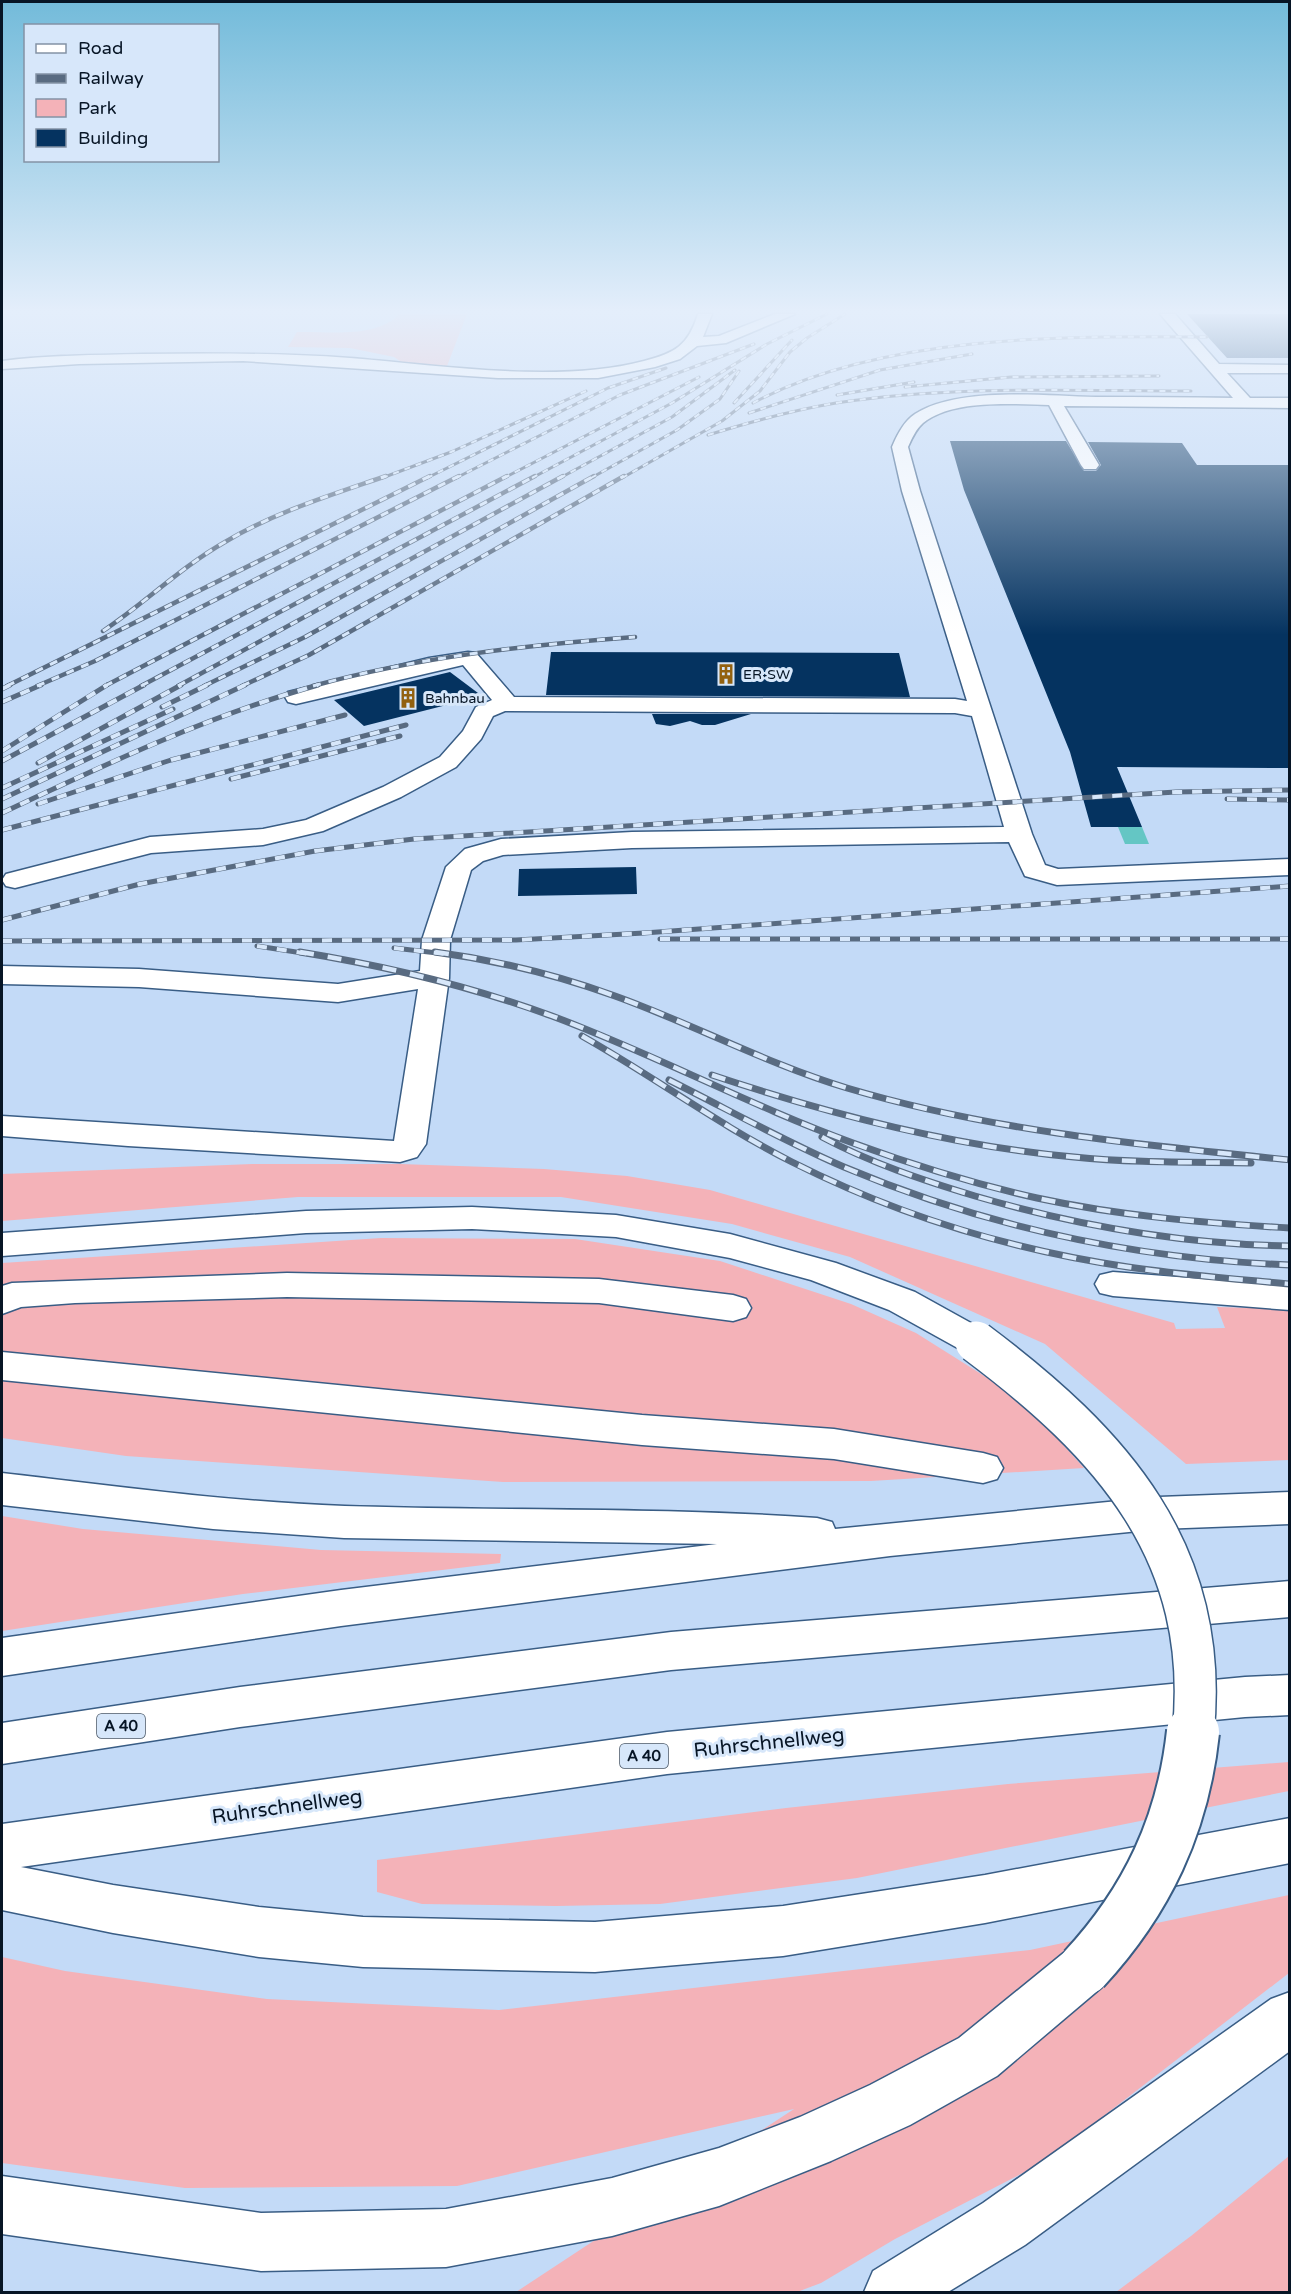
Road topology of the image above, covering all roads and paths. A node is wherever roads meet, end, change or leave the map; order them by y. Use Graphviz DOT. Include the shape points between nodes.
graph roads {
  1 [pos="916,421"];
  2 [pos="1065,421"];
  3 [pos="1090,465"];
  4 [pos="296,697"];
  5 [pos="505,704"];
  6 [pos="982,711"];
  7 [pos="1019,834"];
  8 [pos="1290,867"];
  9 [pos="15,880"];
  10 [pos="2,975"];
  11 [pos="434,978"];
  12 [pos="2,1126"];
  13 [pos="2,1245"];
  14 [pos="1113,1284"];
  15 [pos="1290,1298"];
  16 [pos="2,1302"];
  17 [pos="733,1308"];
  18 [pos="2,1366"];
  19 [pos="983,1468"];
  20 [pos="2,1489"];
  21 [pos="1290,1508"];
  22 [pos="890,1539"];
  23 [pos="1290,1599"];
  24 [pos="2,1657"];
  25 [pos="1290,1695"];
  26 [pos="2,1744"];
  27 [pos="1290,1840"];
  28 [pos="2,1847"];
  29 [pos="2,1887"];
  30 [pos="1290,2018"];
  31 [pos="2,2205"];
  32 [pos="894,2292"];
  1 -- 6 [label="main road" via="900,447"];
  2 -- 3 [label="main road"];
  4 -- 5 [label="main road" via="468,658 502,695"];
  5 -- 6 [label="main road" via="955,706"];
  5 -- 9 [label="main road" via="484,712 473,734 448,762 314,826 263,837 150,845"];
  6 -- 7 [label="main road"];
  7 -- 8 [label="main road" via="1034,870 1057,877"];
  7 -- 11 [label="main road" via="632,840 501,847 474,855 459,867 436,940"];
  10 -- 11 [label="main road" via="140,978 338,993"];
  11 -- 12 [label="main road" via="410,1144 405,1150 382,1152"];
  13 -- 31 [label="main road, bridge" via="330,1221 472,1218 616,1226 730,1246 823,1271 902,1301 976,1342 1064,1410 1101,1450 1134,1494 1165,1547 1179,1587 1195,1677 1194,1726 1173,1829 1121,1927 1084,1969 978,2057 890,2105 811,2141 719,2177 612,2207 446,2238 272,2242"];
  14 -- 15 [label="main road"];
  16 -- 17 [label="main road" via="12,1295 75,1291 287,1285 599,1291"];
  18 -- 19 [label="main road" via="642,1430 834,1444"];
  20 -- 22 [label="main road" via="213,1513 344,1522 712,1527"];
  21 -- 22 [label="main road" via="1159,1513"];
  22 -- 24 [label="main road" via="341,1608"];
  23 -- 26 [label="main road, A 40" via="671,1651 240,1707"];
  25 -- 28 [label="main road, Ruhrschnellweg / A 40" via="667,1753"];
  27 -- 29 [label="main road" via="985,1899 783,1931 595,1947 363,1942 271,1933"];
  30 -- 32 [label="main road" via="1004,2224"];
}
